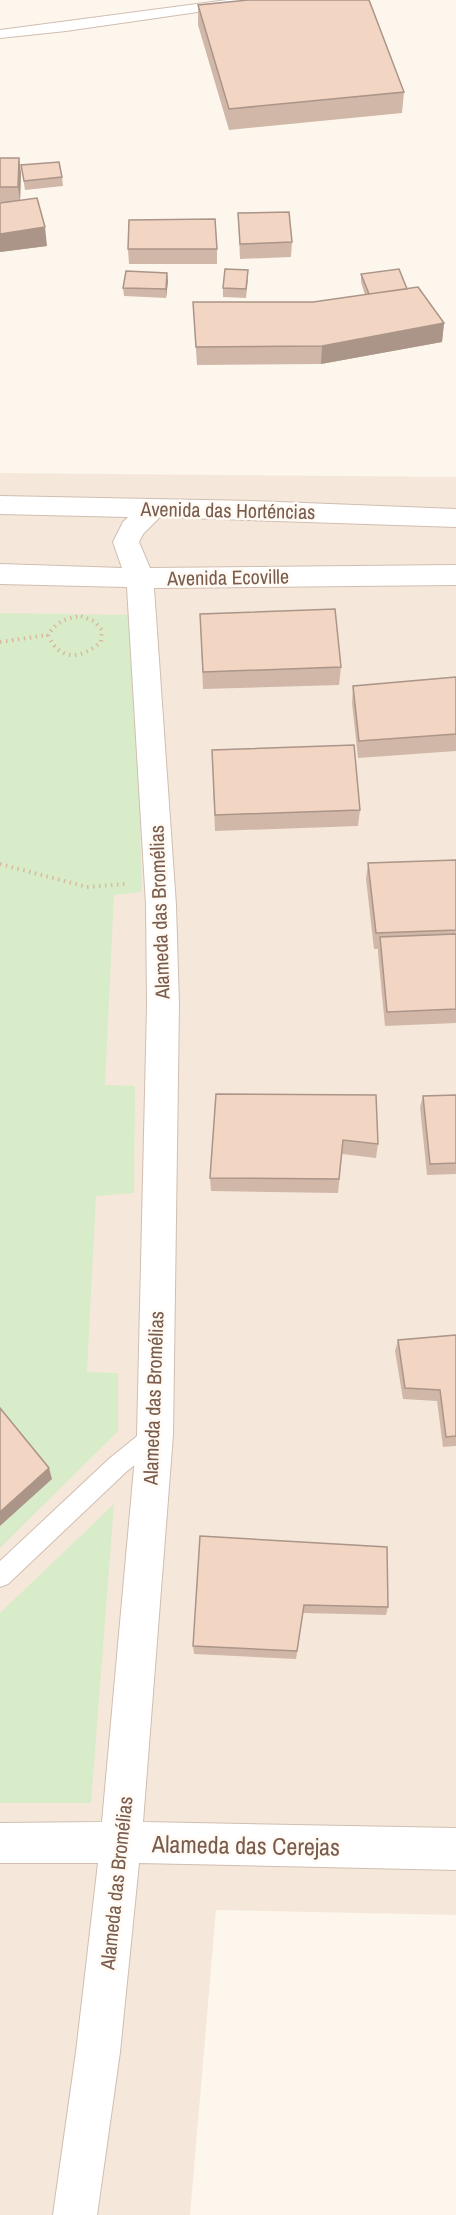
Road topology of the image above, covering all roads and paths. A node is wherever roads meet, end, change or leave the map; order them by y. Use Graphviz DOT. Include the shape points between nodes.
graph roads {
  1 [pos="253,0"];
  2 [pos="0,34"];
  3 [pos="0,505"];
  4 [pos="153,508"];
  5 [pos="456,518"];
  6 [pos="0,574"];
  7 [pos="456,575"];
  8 [pos="140,578"];
  9 [pos="48,635"];
  10 [pos="0,642"];
  11 [pos="0,864"];
  12 [pos="160,881"];
  13 [pos="155,1435"];
  14 [pos="0,1576"];
  15 [pos="121,1842"];
  16 [pos="0,1843"];
  17 [pos="456,1849"];
  18 [pos="75,2215"];
  1 -- 2 [label="lane"];
  3 -- 4 [label="street, Avenida das Horténcias"];
  4 -- 5 [label="street, Avenida das Horténcias"];
  4 -- 8 [label="street, Alameda das Bromélias" via="132,529 126,542"];
  6 -- 8 [label="street, Avenida Ecoville"];
  7 -- 8 [label="street, Avenida Ecoville"];
  8 -- 12 [label="street, Alameda das Bromélias"];
  9 -- 9 [label="path" via="51,646 63,654 77,656 92,651 101,642 102,630 94,621 81,616 66,618 54,625"];
  9 -- 10 [label="path"];
  11 -- 12 [label="path" via="87,887"];
  12 -- 13 [label="street, Alameda das Bromélias" via="163,1005"];
  13 -- 14 [label="lane"];
  13 -- 15 [label="street, Alameda das Bromélias"];
  15 -- 16 [label="street, Alameda das Cerejas"];
  15 -- 17 [label="street, Alameda das Cerejas"];
  15 -- 18 [label="street, Alameda das Bromélias"];
}
